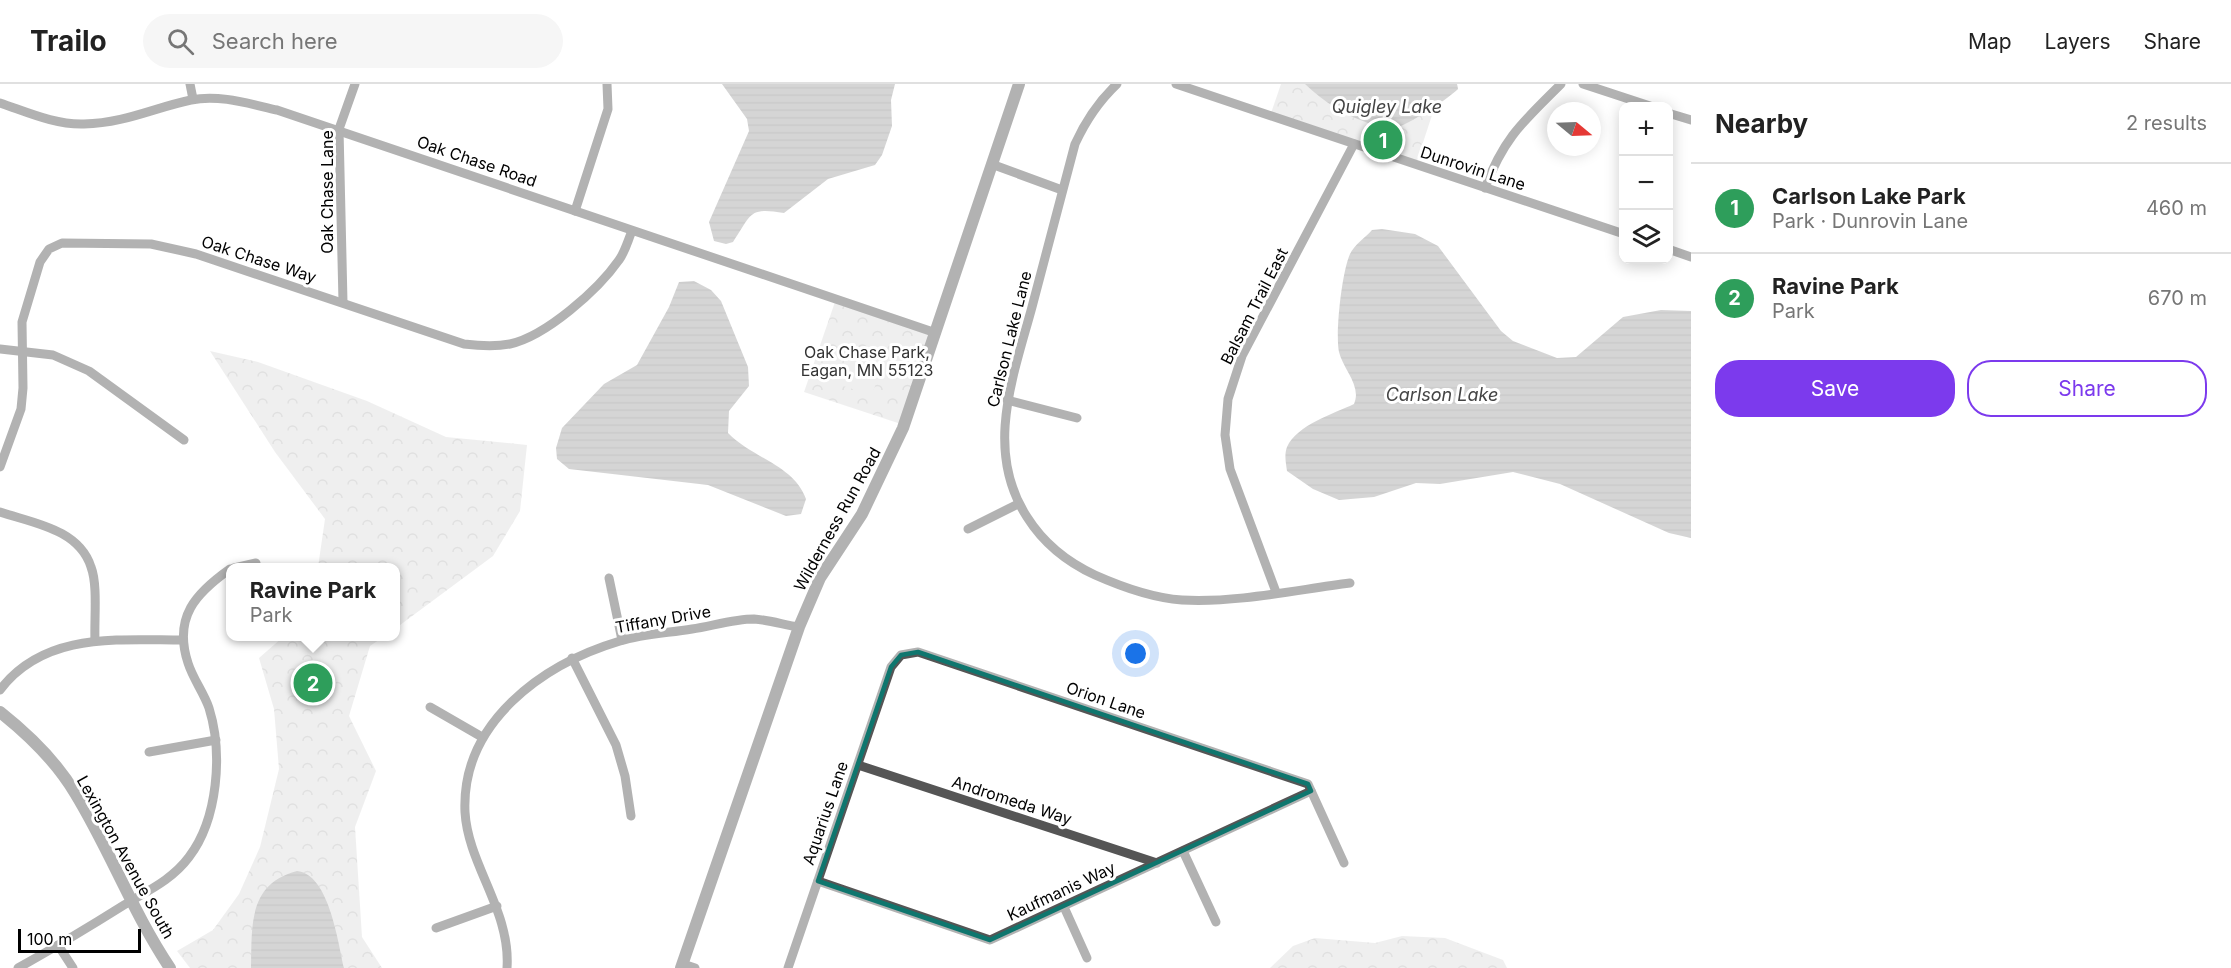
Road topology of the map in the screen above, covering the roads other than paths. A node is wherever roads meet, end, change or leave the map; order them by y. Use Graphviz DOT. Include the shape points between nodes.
graph roads {
  1 [pos="190,84"];
  2 [pos="355,84"];
  3 [pos="607,84"];
  4 [pos="1019,84"];
  5 [pos="1118,84"];
  6 [pos="1176,84"];
  7 [pos="1561,84"];
  8 [pos="1583,84"];
  9 [pos="193,99"];
  10 [pos="1638,102"];
  11 [pos="0,103"];
  12 [pos="1673,115"];
  13 [pos="1691,120"];
  14 [pos="339,129"];
  15 [pos="1354,144"];
  16 [pos="994,165"];
  17 [pos="1485,188"];
  18 [pos="1062,190"];
  19 [pos="575,211"];
  20 [pos="632,231"];
  21 [pos="1619,233"];
  22 [pos="1673,251"];
  23 [pos="1691,257"];
  24 [pos="343,302"];
  25 [pos="936,333"];
  26 [pos="0,349"];
  27 [pos="22,352"];
  28 [pos="1007,400"];
  29 [pos="1077,418"];
  30 [pos="184,440"];
  31 [pos="0,467"];
  32 [pos="1018,504"];
  33 [pos="0,512"];
  34 [pos="968,529"];
  35 [pos="256,562"];
  36 [pos="252,563"];
  37 [pos="226,572"];
  38 [pos="609,578"];
  39 [pos="1350,583"];
  40 [pos="1276,592"];
  41 [pos="799,627"];
  42 [pos="182,640"];
  43 [pos="622,640"];
  44 [pos="95,641"];
  45 [pos="572,658"];
  46 [pos="891,667"];
  47 [pos="0,690"];
  48 [pos="430,707"];
  49 [pos="0,712"];
  50 [pos="482,737"];
  51 [pos="216,740"];
  52 [pos="149,752"];
  53 [pos="858,765"];
  54 [pos="1311,791"];
  55 [pos="631,816"];
  56 [pos="1183,851"];
  57 [pos="1157,863"];
  58 [pos="1344,863"];
  59 [pos="818,881"];
  60 [pos="131,901"];
  61 [pos="497,906"];
  62 [pos="1064,907"];
  63 [pos="1216,922"];
  64 [pos="436,928"];
  65 [pos="58,945"];
  66 [pos="1087,958"];
  67 [pos="686,967"];
  68 [pos="18,968"];
  69 [pos="73,968"];
  70 [pos="170,968"];
  71 [pos="507,968"];
  72 [pos="788,968"];
  1 -- 9 [label="street"];
  2 -- 14 [label="street, Oak Chase Lane"];
  3 -- 19 [label="street" via="608,109"];
  4 -- 16 [label="street, Wilderness Run Road"];
  5 -- 18 [label="street, Carlson Lake Lane" via="1085,120"];
  6 -- 15 [label="street, Dunrovin Lane"];
  7 -- 17 [label="street" via="1510,135"];
  8 -- 10 [label="street"];
  9 -- 11 [label="street, Oak Chase Road" via="122,121 82,124 44,118"];
  9 -- 14 [label="street, Oak Chase Road" via="232,100"];
  12 -- 13 [label="street"];
  14 -- 19 [label="street, Oak Chase Road"];
  14 -- 24 [label="street, Oak Chase Lane"];
  15 -- 17 [label="street, Dunrovin Lane"];
  15 -- 40 [label="street, Balsam Trail East" via="1242,356 1228,399 1225,435 1230,468"];
  16 -- 18 [label="street"];
  16 -- 25 [label="street, Wilderness Run Road"];
  17 -- 21 [label="street, Dunrovin Lane"];
  18 -- 28 [label="street, Carlson Lake Lane"];
  19 -- 20 [label="street, Oak Chase Road"];
  20 -- 24 [label="street, Oak Chase Way" via="621,258 605,279 546,328 512,343 488,347 464,344"];
  20 -- 25 [label="street, Oak Chase Road"];
  22 -- 23 [label="street"];
  24 -- 27 [label="street, Oak Chase Way" via="196,254 151,244 62,243 49,249 40,262 22,322"];
  25 -- 41 [label="street, Wilderness Run Road" via="886,468 862,514 820,578"];
  26 -- 27 [label="street"];
  27 -- 30 [label="street" via="54,355 89,371"];
  27 -- 31 [label="street, Oak Chase Way" via="21,409"];
  28 -- 29 [label="street"];
  28 -- 32 [label="street, Carlson Lake Lane" via="1004,454"];
  32 -- 34 [label="street"];
  32 -- 40 [label="street, Carlson Lake Lane" via="1036,532 1078,568 1151,595 1207,600"];
  33 -- 44 [label="street" via="63,533 83,548 92,568"];
  35 -- 36 [label="street"];
  37 -- 42 [label="street" via="203,588 188,613"];
  38 -- 43 [label="street"];
  39 -- 40 [label="street, Carlson Lake Lane"];
  41 -- 43 [label="street, Tiffany Drive" via="754,619"];
  41 -- 67 [label="street, Wilderness Run Road"];
  42 -- 44 [label="street"];
  42 -- 51 [label="street" via="188,664 209,707"];
  43 -- 45 [label="street, Tiffany Drive"];
  44 -- 47 [label="street" via="61,646 34,658"];
  45 -- 50 [label="street, Tiffany Drive" via="508,705"];
  45 -- 55 [label="street" via="616,746"];
  46 -- 53 [label="street, Aquarius Lane"];
  46 -- 54 [label="street, Orion Lane" via="901,655 918,652 1308,784"];
  48 -- 50 [label="street"];
  49 -- 60 [label="street, Lexington Avenue South" via="48,756 74,792"];
  50 -- 61 [label="street, Tiffany Drive" via="468,773 465,813 472,843"];
  51 -- 52 [label="street"];
  51 -- 60 [label="street" via="215,784 197,846 171,878"];
  53 -- 57 [label="street, Andromeda Way"];
  53 -- 59 [label="street, Aquarius Lane"];
  54 -- 56 [label="street, Kaufmanis Way"];
  54 -- 58 [label="street"];
  56 -- 57 [label="street, Kaufmanis Way"];
  56 -- 63 [label="street"];
  57 -- 62 [label="street, Kaufmanis Way"];
  59 -- 62 [label="street, Kaufmanis Way" via="990,940"];
  59 -- 72 [label="street, Aquarius Lane"];
  60 -- 65 [label="street"];
  60 -- 70 [label="street, Lexington Avenue South"];
  61 -- 64 [label="street"];
  61 -- 71 [label="street, Tiffany Drive" via="508,955"];
  62 -- 66 [label="street"];
  65 -- 68 [label="street"];
  65 -- 69 [label="street"];
}
